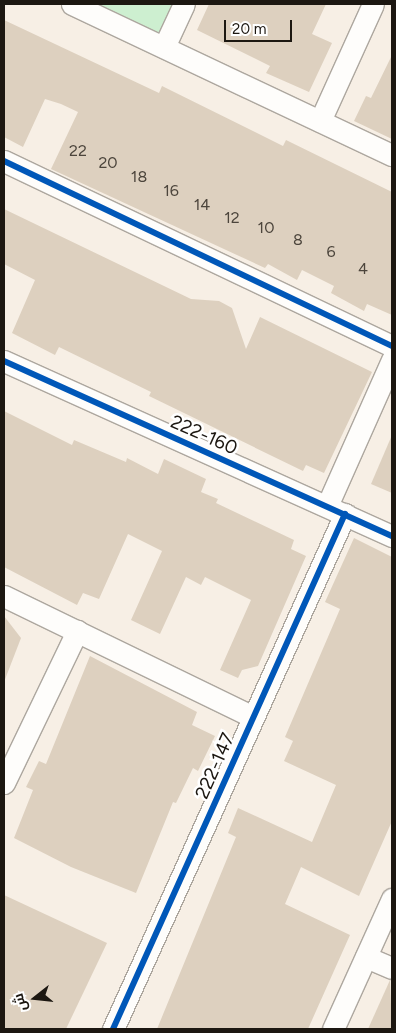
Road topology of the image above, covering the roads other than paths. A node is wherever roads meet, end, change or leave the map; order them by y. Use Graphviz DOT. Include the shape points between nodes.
graph roads {
  1 [pos="72,4"];
  2 [pos="184,4"];
  3 [pos="373,4"];
  4 [pos="164,47"];
  5 [pos="320,121"];
  6 [pos="392,155"];
  7 [pos="4,161"];
  8 [pos="392,346"];
  9 [pos="392,360"];
  10 [pos="4,361"];
  11 [pos="336,510"];
  12 [pos="392,536"];
  13 [pos="4,596"];
  14 [pos="77,632"];
  15 [pos="253,717"];
  16 [pos="4,783"];
  17 [pos="392,899"];
  18 [pos="366,956"];
  19 [pos="392,968"];
  20 [pos="113,1029"];
  21 [pos="333,1029"];
  1 -- 4 [label="street"];
  2 -- 4 [label="street"];
  3 -- 5 [label="street"];
  4 -- 5 [label="street"];
  5 -- 6 [label="street"];
  7 -- 8 [label="street"];
  9 -- 11 [label="street, 222-147"];
  10 -- 11 [label="street, 222-160"];
  11 -- 12 [label="street, 222-160"];
  11 -- 15 [label="street, 222-147"];
  13 -- 14 [label="street"];
  14 -- 15 [label="street"];
  14 -- 16 [label="street"];
  15 -- 20 [label="street, 222-147"];
  17 -- 18 [label="street"];
  18 -- 19 [label="street"];
  18 -- 21 [label="street"];
}
